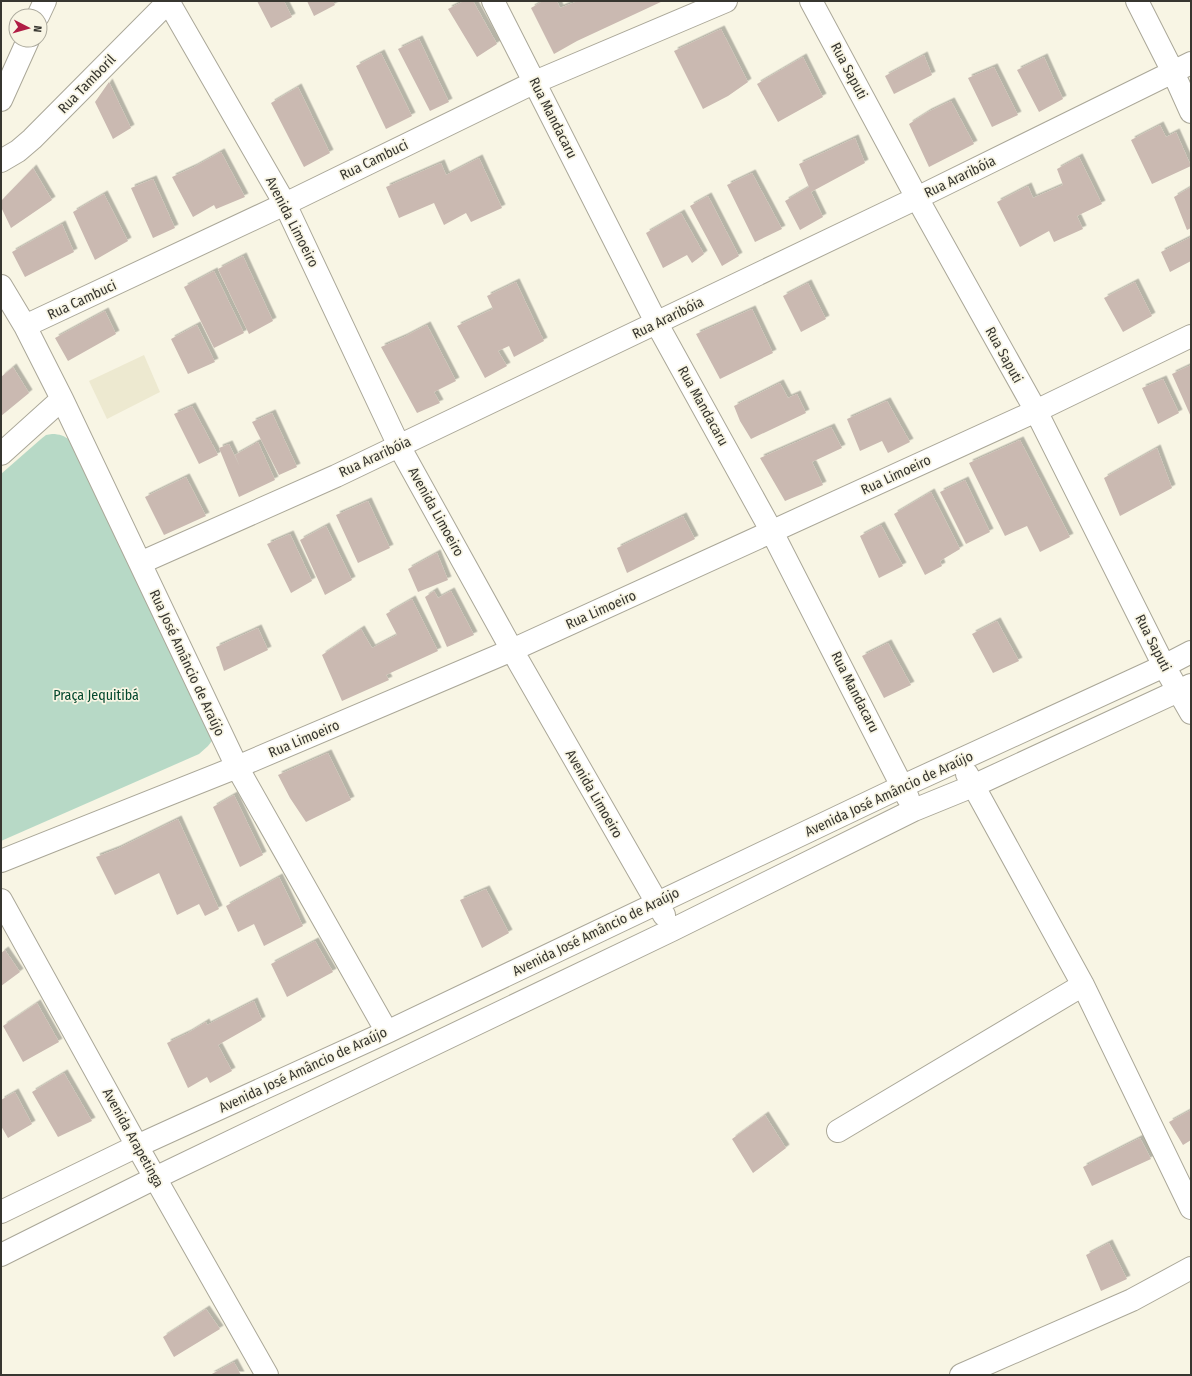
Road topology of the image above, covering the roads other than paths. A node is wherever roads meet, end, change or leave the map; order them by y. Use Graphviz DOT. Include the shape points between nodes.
graph roads {
  1 [pos="168,1"];
  2 [pos="493,1"];
  3 [pos="726,1"];
  4 [pos="811,1"];
  5 [pos="1137,1"];
  6 [pos="24,48"];
  7 [pos="1182,68"];
  8 [pos="535,82"];
  9 [pos="1,100"];
  10 [pos="1191,112"];
  11 [pos="1,161"];
  12 [pos="917,198"];
  13 [pos="285,204"];
  14 [pos="1,286"];
  15 [pos="657,324"];
  16 [pos="25,326"];
  17 [pos="1191,336"];
  18 [pos="62,399"];
  19 [pos="1036,411"];
  20 [pos="399,446"];
  21 [pos="1,454"];
  22 [pos="772,532"];
  23 [pos="140,563"];
  24 [pos="512,650"];
  25 [pos="1191,652"];
  26 [pos="1164,666"];
  27 [pos="1185,688"];
  28 [pos="1191,712"];
  29 [pos="961,760"];
  30 [pos="237,767"];
  31 [pos="903,786"];
  32 [pos="973,786"];
  33 [pos="914,810"];
  34 [pos="1,861"];
  35 [pos="1,900"];
  36 [pos="657,903"];
  37 [pos="672,930"];
  38 [pos="1083,984"];
  39 [pos="387,1032"];
  40 [pos="838,1132"];
  41 [pos="137,1146"];
  42 [pos="155,1178"];
  43 [pos="1191,1208"];
  44 [pos="1,1212"];
  45 [pos="1,1255"];
  46 [pos="1191,1268"];
  47 [pos="267,1375"];
  48 [pos="962,1375"];
  1 -- 11 [label="street, Rua Tamboril" via="32,139"];
  1 -- 13 [label="street, Avenida Limoeiro"];
  2 -- 8 [label="street, Rua Mandacaru"];
  3 -- 8 [label="street, Rua Cambuci"];
  4 -- 12 [label="street, Rua Saputi"];
  5 -- 7 [label="street"];
  6 -- 9 [label="street"];
  7 -- 10 [label="street"];
  7 -- 12 [label="street, Rua Araribóia"];
  8 -- 13 [label="street, Rua Cambuci"];
  8 -- 15 [label="street, Rua Mandacaru"];
  12 -- 15 [label="street, Rua Araribóia"];
  12 -- 19 [label="street, Rua Saputi"];
  13 -- 16 [label="street, Rua Cambuci"];
  13 -- 20 [label="street, Avenida Limoeiro"];
  14 -- 16 [label="street, Rua José Amâncio de Araújo"];
  15 -- 20 [label="street, Rua Araribóia"];
  15 -- 22 [label="street, Rua Mandacaru"];
  16 -- 18 [label="street, Rua José Amâncio de Araújo"];
  17 -- 19 [label="street, Rua Limoeiro"];
  18 -- 21 [label="street"];
  18 -- 23 [label="street, Rua José Amâncio de Araújo"];
  19 -- 22 [label="street, Rua Limoeiro"];
  19 -- 26 [label="street, Rua Saputi"];
  20 -- 23 [label="street, Rua Araribóia"];
  20 -- 24 [label="street, Avenida Limoeiro"];
  22 -- 24 [label="street, Rua Limoeiro"];
  22 -- 31 [label="street, Rua Mandacaru"];
  23 -- 30 [label="street, Rua José Amâncio de Araújo"];
  24 -- 30 [label="street, Rua Limoeiro"];
  24 -- 36 [label="street, Avenida Limoeiro"];
  25 -- 26 [label="street, Avenida José Amâncio de Araújo"];
  26 -- 27 [label="street, Rua Saputi"];
  26 -- 29 [label="street, Avenida José Amâncio de Araújo"];
  27 -- 28 [label="street, Rua Saputi"];
  27 -- 32 [label="street"];
  29 -- 31 [label="street, Avenida José Amâncio de Araújo"];
  29 -- 32 [label="street"];
  30 -- 34 [label="street, Rua Limoeiro"];
  30 -- 39 [label="street, Rua José Amâncio de Araújo"];
  31 -- 33 [label="street, Rua Mandacaru"];
  31 -- 36 [label="street, Avenida José Amâncio de Araújo"];
  32 -- 33 [label="street"];
  32 -- 38 [label="street"];
  33 -- 37 [label="street"];
  35 -- 41 [label="street, Avenida Arapetinga"];
  36 -- 37 [label="street, Avenida Limoeiro"];
  36 -- 39 [label="street, Avenida José Amâncio de Araújo"];
  37 -- 42 [label="street"];
  38 -- 40 [label="street"];
  38 -- 43 [label="street"];
  39 -- 41 [label="street, Avenida José Amâncio de Araújo"];
  41 -- 42 [label="street, Avenida Arapetinga"];
  41 -- 44 [label="street, Avenida José Amâncio de Araújo"];
  42 -- 45 [label="street"];
  42 -- 47 [label="street, Avenida Arapetinga"];
  46 -- 48 [label="street" via="1132,1300"];
}
